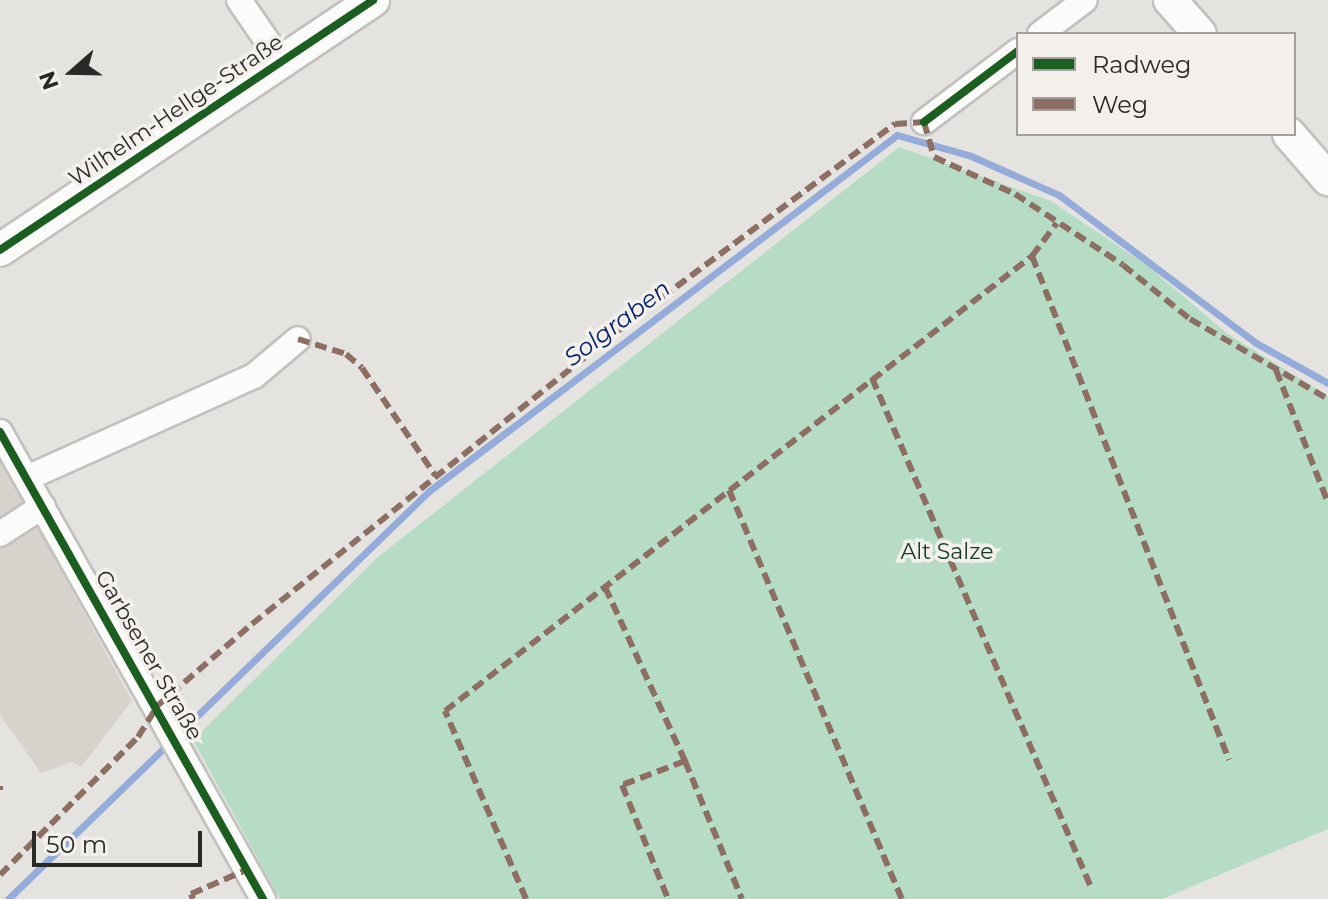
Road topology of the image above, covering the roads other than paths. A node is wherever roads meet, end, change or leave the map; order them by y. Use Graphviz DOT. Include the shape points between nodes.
graph roads {
  1 [pos="239,0"];
  2 [pos="373,0"];
  3 [pos="1085,0"];
  4 [pos="1043,32"];
  5 [pos="1016,53"];
  6 [pos="281,61"];
  7 [pos="924,122"];
  8 [pos="1291,136"];
  9 [pos="1328,179"];
  10 [pos="0,250"];
  11 [pos="298,339"];
  12 [pos="0,432"];
  13 [pos="27,478"];
  14 [pos="43,506"];
  15 [pos="0,534"];
  16 [pos="263,899"];
  1 -- 6 [label="street"];
  2 -- 6 [label="main road, Wilhelm-Hellge-Straße"];
  3 -- 4 [label="street"];
  5 -- 7 [label="street"];
  6 -- 10 [label="main road, Wilhelm-Hellge-Straße"];
  8 -- 9 [label="main road"];
  11 -- 13 [label="street" via="254,376"];
  12 -- 13 [label="street, Garbsener Straße"];
  13 -- 14 [label="street, Garbsener Straße"];
  14 -- 15 [label="street"];
  14 -- 16 [label="street, Garbsener Straße"];
}
